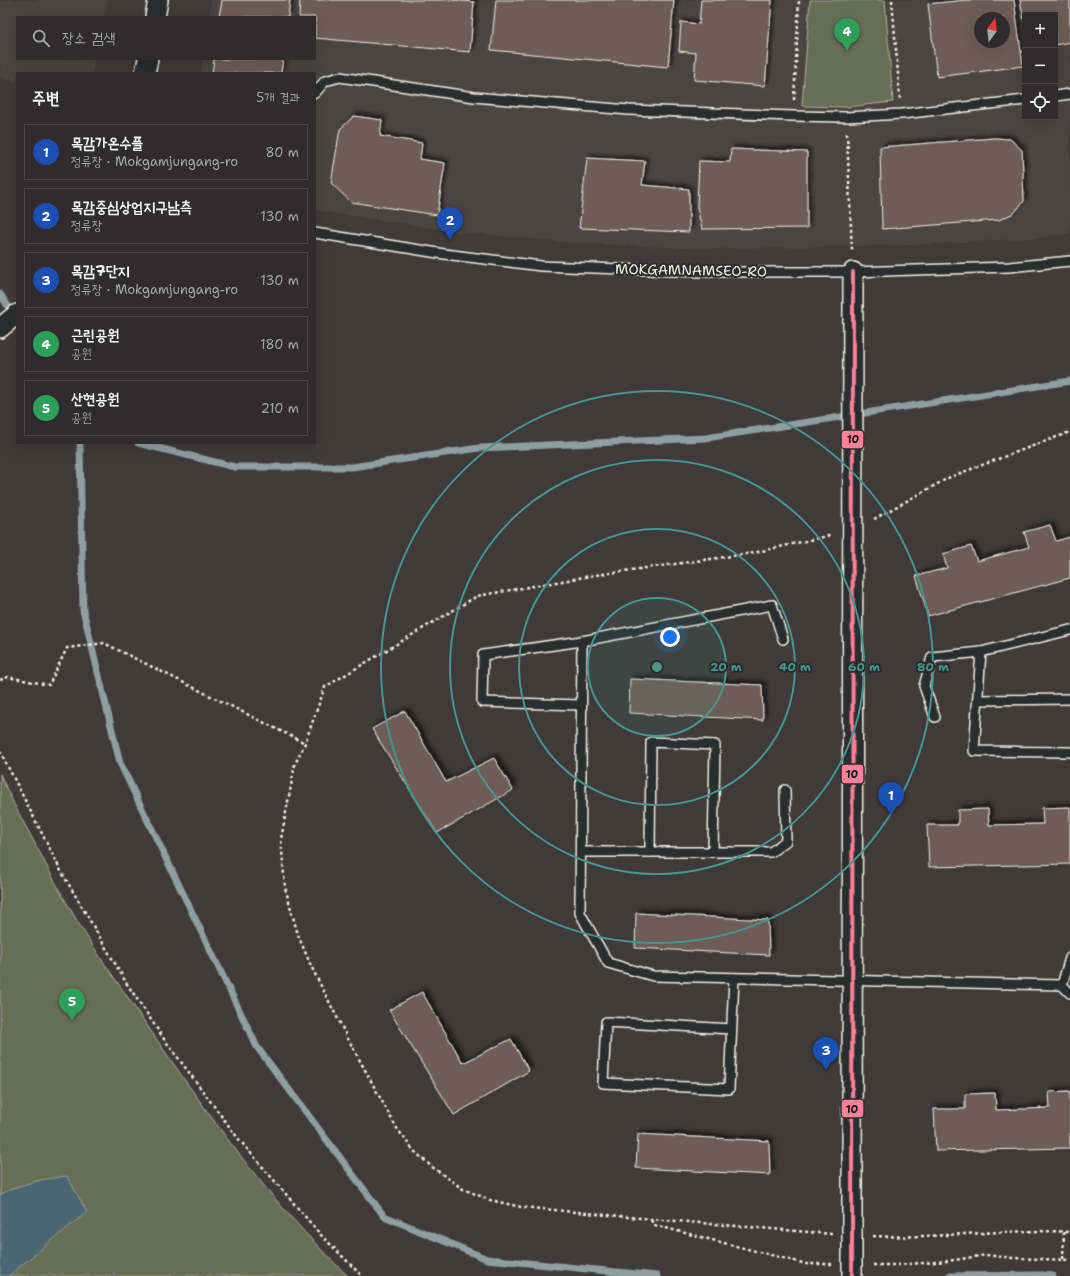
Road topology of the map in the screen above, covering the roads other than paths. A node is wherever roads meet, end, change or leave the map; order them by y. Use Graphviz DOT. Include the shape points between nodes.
graph roads {
  1 [pos="158,0"];
  2 [pos="155,16"];
  3 [pos="148,60"];
  4 [pos="145,72"];
  5 [pos="316,92"];
  6 [pos="1070,94"];
  7 [pos="1058,96"];
  8 [pos="1022,100"];
  9 [pos="316,233"];
  10 [pos="1070,260"];
  11 [pos="853,272"];
  12 [pos="16,315"];
  13 [pos="0,328"];
  14 [pos="1070,630"];
  15 [pos="783,639"];
  16 [pos="582,641"];
  17 [pos="981,652"];
  18 [pos="978,700"];
  19 [pos="1070,700"];
  20 [pos="581,705"];
  21 [pos="935,717"];
  22 [pos="1070,752"];
  23 [pos="785,790"];
  24 [pos="581,852"];
  25 [pos="650,852"];
  26 [pos="713,852"];
  27 [pos="1070,958"];
  28 [pos="734,978"];
  29 [pos="852,980"];
  30 [pos="1062,985"];
  31 [pos="1070,993"];
  32 [pos="732,1029"];
  33 [pos="852,1276"];
  1 -- 2 [label="street"];
  3 -- 4 [label="street"];
  5 -- 8 [label="lane" via="325,81 340,77 474,97 629,110 846,117 902,114"];
  6 -- 7 [label="lane"];
  9 -- 11 [label="lane, MOKGAMNAMSEO-RO" via="444,254 541,266 700,272"];
  10 -- 11 [label="lane, MOKGAMNAMSEO-RO" via="1009,267"];
  11 -- 29 [label="street"];
  12 -- 13 [label="street"];
  14 -- 17 [label="lane"];
  15 -- 16 [label="lane" via="772,605"];
  16 -- 20 [label="lane"];
  16 -- 20 [label="lane" via="483,655 482,702"];
  17 -- 18 [label="lane"];
  17 -- 21 [label="lane" via="932,657 924,686"];
  18 -- 19 [label="lane"];
  18 -- 22 [label="lane" via="974,751"];
  20 -- 24 [label="lane"];
  23 -- 26 [label="lane" via="786,841 771,852"];
  24 -- 25 [label="lane"];
  24 -- 28 [label="lane" via="580,913 608,963 653,976"];
  25 -- 26 [label="lane"];
  25 -- 26 [label="lane" via="651,742 715,745"];
  27 -- 30 [label="lane"];
  28 -- 29 [label="lane"];
  28 -- 32 [label="lane"];
  29 -- 30 [label="lane"];
  29 -- 33 [label="street, bridge" via="859,1230"];
  30 -- 31 [label="lane"];
  32 -- 32 [label="lane" via="729,1089 603,1083 606,1022"];
}
